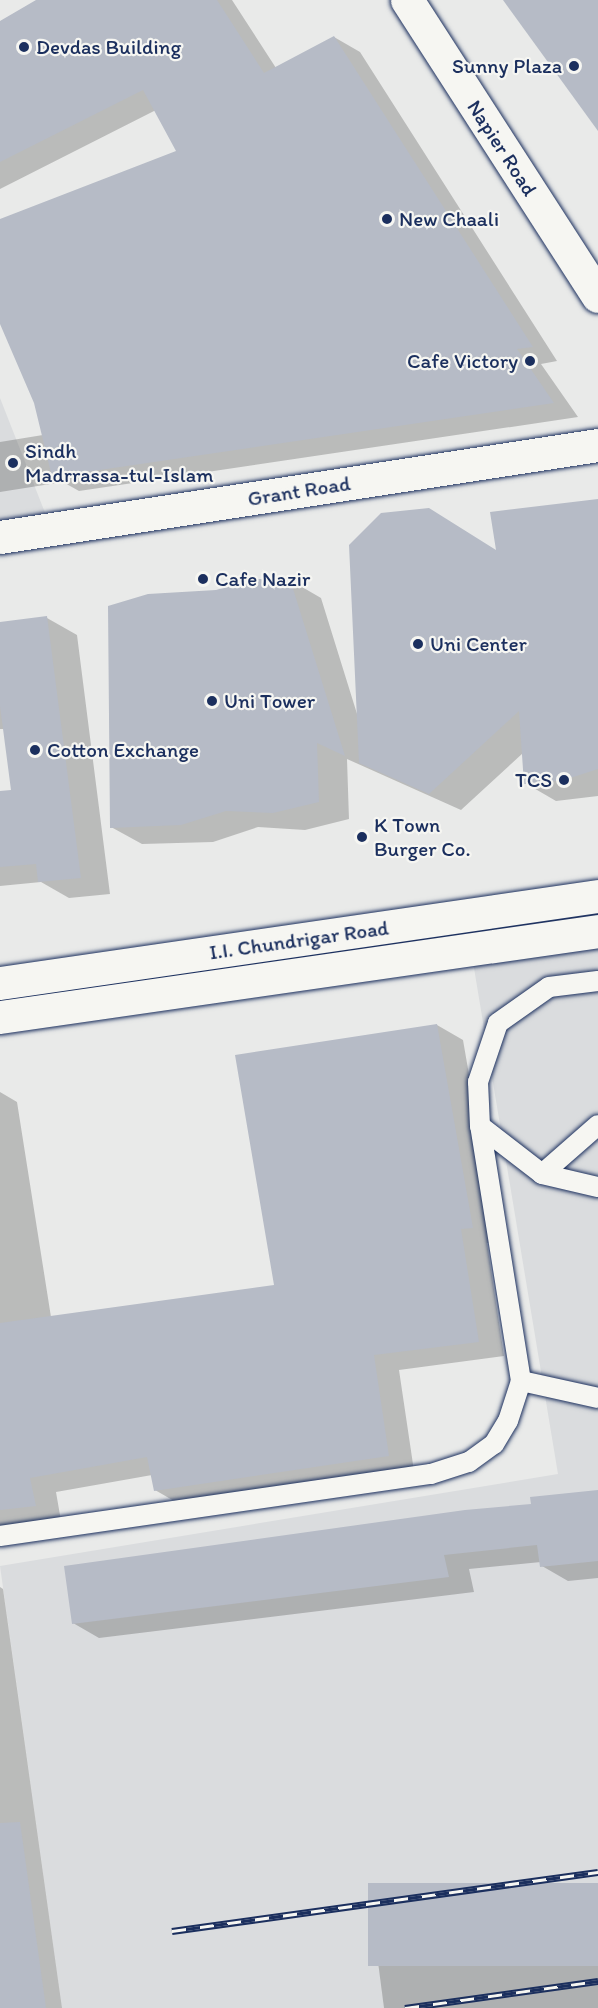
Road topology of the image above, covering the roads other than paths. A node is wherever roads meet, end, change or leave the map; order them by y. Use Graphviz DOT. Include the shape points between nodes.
graph roads {
  1 [pos="407,0"];
  2 [pos="598,296"];
  3 [pos="598,445"];
  4 [pos="0,537"];
  5 [pos="598,896"];
  6 [pos="598,931"];
  7 [pos="598,981"];
  8 [pos="0,983"];
  9 [pos="0,1017"];
  10 [pos="598,1125"];
  11 [pos="480,1126"];
  12 [pos="542,1174"];
  13 [pos="598,1187"];
  14 [pos="521,1381"];
  15 [pos="598,1398"];
  16 [pos="0,1536"];
  1 -- 2 [label="main road, Napier Road"];
  3 -- 4 [label="main road, Grant Road"];
  5 -- 8 [label="main road, I.I. Chundrigar Road"];
  6 -- 9 [label="main road, I.I. Chundrigar Road"];
  7 -- 11 [label="lane" via="549,987 498,1023 478,1082"];
  10 -- 12 [label="lane"];
  11 -- 12 [label="lane"];
  11 -- 14 [label="lane"];
  12 -- 13 [label="lane"];
  14 -- 15 [label="lane"];
  14 -- 16 [label="lane" via="508,1421 494,1444 469,1462 431,1474"];
}
